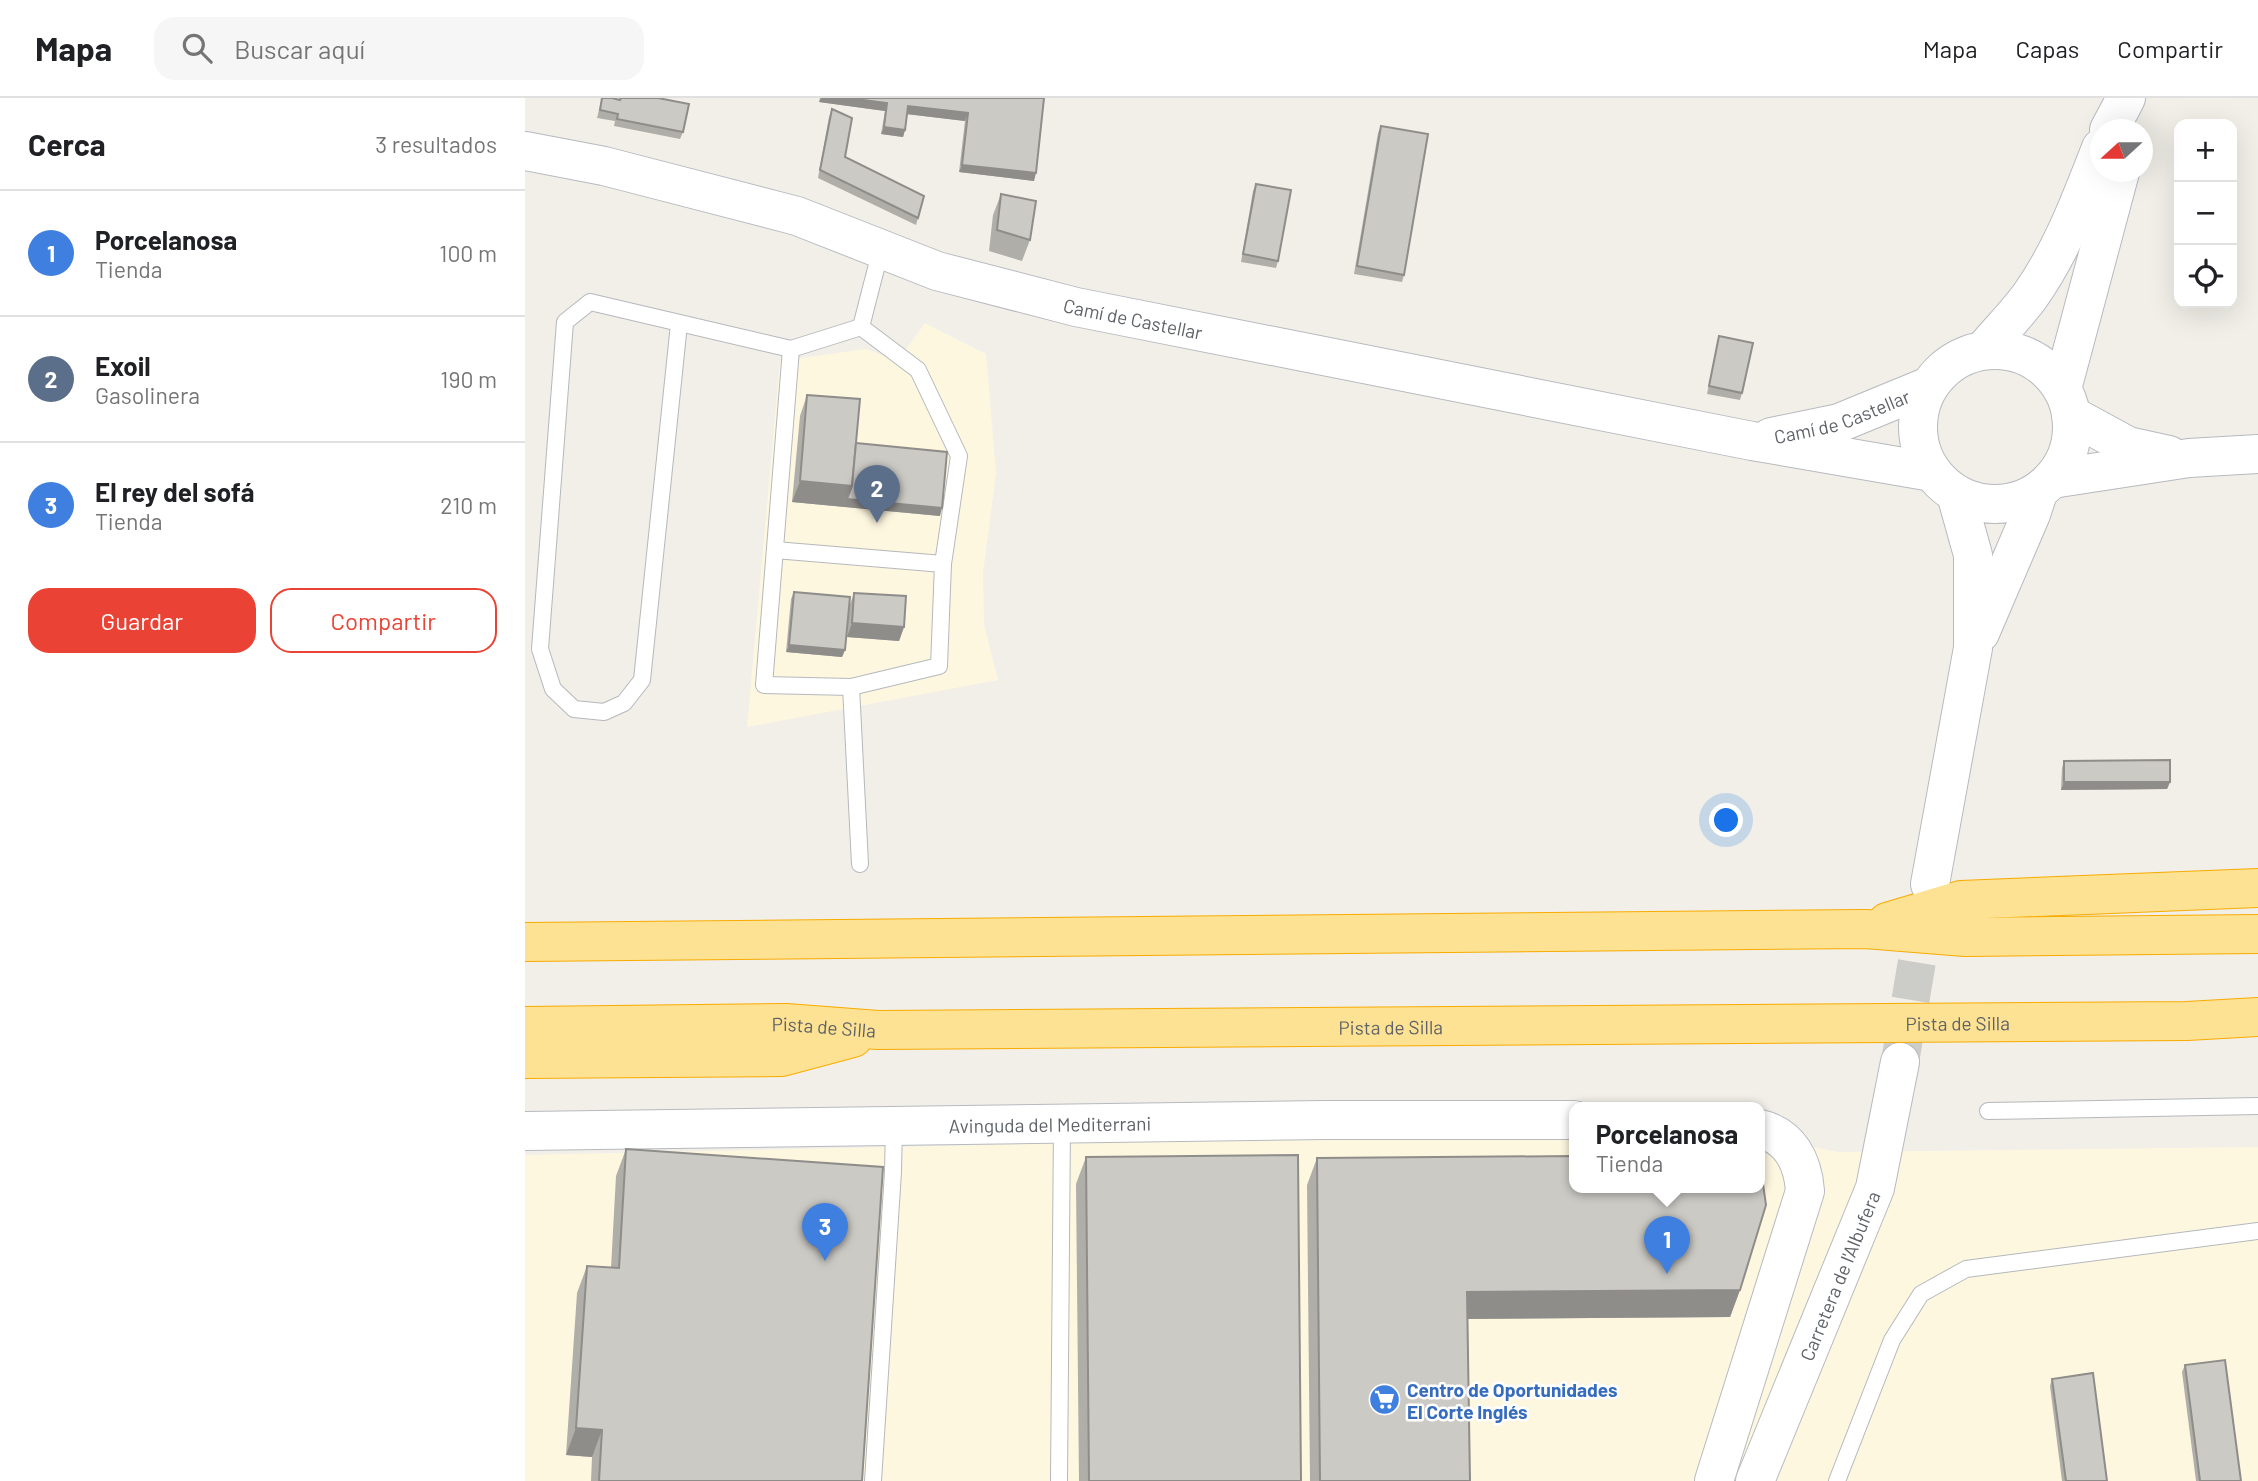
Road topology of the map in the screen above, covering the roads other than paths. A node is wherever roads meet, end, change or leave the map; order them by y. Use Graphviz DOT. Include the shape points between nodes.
graph roads {
  1 [pos="2126,98"];
  2 [pos="2133,98"];
  3 [pos="2115,119"];
  4 [pos="2130,119"];
  5 [pos="525,151"];
  6 [pos="2090,176"];
  7 [pos="2118,182"];
  8 [pos="881,249"];
  9 [pos="680,324"];
  10 [pos="861,327"];
  11 [pos="791,349"];
  12 [pos="1985,350"];
  13 [pos="1929,386"];
  14 [pos="2067,402"];
  15 [pos="1752,441"];
  16 [pos="2258,454"];
  17 [pos="2189,458"];
  18 [pos="1944,483"];
  19 [pos="2045,486"];
  20 [pos="775,550"];
  21 [pos="943,564"];
  22 [pos="1973,648"];
  23 [pos="851,687"];
  24 [pos="860,864"];
  25 [pos="1930,884"];
  26 [pos="2258,888"];
  27 [pos="1865,929"];
  28 [pos="2258,934"];
  29 [pos="525,942"];
  30 [pos="2258,1017"];
  31 [pos="2187,1021"];
  32 [pos="525,1026"];
  33 [pos="879,1031"];
  34 [pos="2258,1037"];
  35 [pos="525,1059"];
  36 [pos="1900,1062"];
  37 [pos="2258,1106"];
  38 [pos="1988,1111"];
  39 [pos="1569,1120"];
  40 [pos="1062,1124"];
  41 [pos="894,1125"];
  42 [pos="1765,1130"];
  43 [pos="525,1131"];
  44 [pos="2258,1231"];
  45 [pos="873,1481"];
  46 [pos="1059,1481"];
  47 [pos="1714,1481"];
  48 [pos="1755,1481"];
  49 [pos="1837,1481"];
  1 -- 3 [label="street"];
  2 -- 4 [label="street"];
  5 -- 8 [label="street, Camí de Castellar" via="604,166 797,216"];
  6 -- 12 [label="street" via="2054,257 2029,297"];
  7 -- 14 [label="street"];
  8 -- 10 [label="lane"];
  8 -- 15 [label="street, Camí de Castellar" via="937,271 1076,307"];
  9 -- 9 [label="lane" via="590,302 565,322 540,649 553,689 574,709 604,712 624,703 642,680"];
  9 -- 11 [label="lane"];
  10 -- 11 [label="lane"];
  10 -- 21 [label="lane" via="918,370 958,456"];
  11 -- 20 [label="lane"];
  12 -- 13 [label="street" via="1953,363"];
  12 -- 14 [label="street" via="2029,358 2048,371"];
  13 -- 15 [label="street, Camí de Castellar" via="1839,423"];
  13 -- 18 [label="street" via="1920,407 1918,429 1922,452"];
  14 -- 17 [label="street" via="2128,446"];
  14 -- 19 [label="street" via="2071,438 2065,459"];
  15 -- 18 [label="street, Camí de Castellar"];
  16 -- 17 [label="street"];
  17 -- 19 [label="street"];
  18 -- 19 [label="street" via="1980,503 2005,504"];
  18 -- 22 [label="street" via="1973,555"];
  19 -- 22 [label="street"];
  20 -- 21 [label="lane"];
  20 -- 23 [label="lane" via="764,685"];
  21 -- 23 [label="lane" via="939,666"];
  22 -- 25 [label="street"];
  23 -- 24 [label="lane"];
  26 -- 27 [label="highway" via="1961,900"];
  27 -- 28 [label="highway" via="1965,937"];
  27 -- 29 [label="highway"];
  30 -- 31 [label="highway, Pista de Silla"];
  31 -- 33 [label="highway, Pista de Silla"];
  31 -- 34 [label="highway"];
  32 -- 33 [label="highway, Pista de Silla" via="786,1023"];
  33 -- 35 [label="highway" via="782,1058"];
  36 -- 48 [label="street, Carretera de l'Albufera" via="1875,1188"];
  37 -- 38 [label="lane"];
  39 -- 40 [label="street, Avinguda del Mediterrani"];
  40 -- 41 [label="street, Avinguda del Mediterrani"];
  40 -- 46 [label="lane"];
  41 -- 43 [label="street, Avinguda del Mediterrani"];
  41 -- 45 [label="lane"];
  42 -- 47 [label="street" via="1793,1149 1804,1173 1805,1191"];
  44 -- 49 [label="lane" via="1966,1269 1921,1294 1892,1340"];
}
